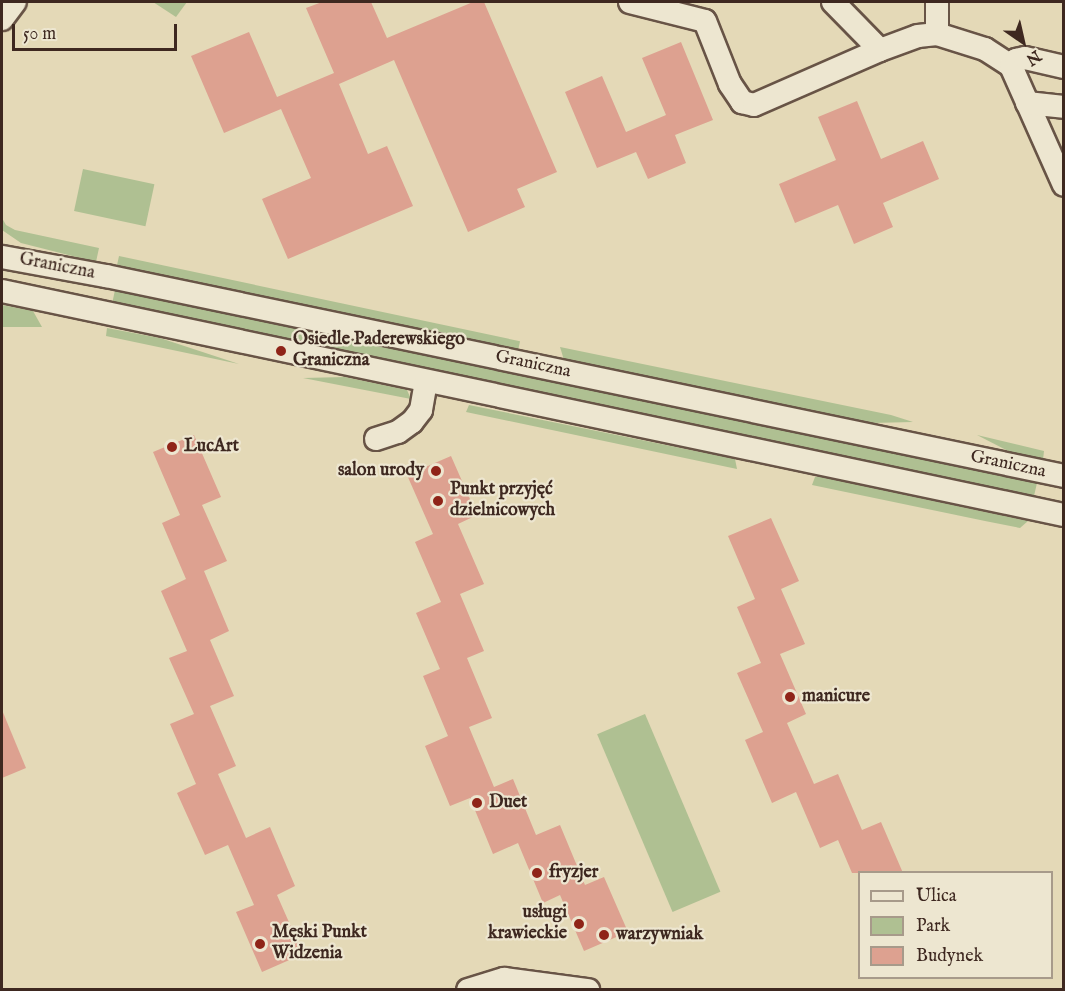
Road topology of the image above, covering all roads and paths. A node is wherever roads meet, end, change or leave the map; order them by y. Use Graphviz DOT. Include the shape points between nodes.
graph roads {
  1 [pos="15,2"];
  2 [pos="630,2"];
  3 [pos="833,2"];
  4 [pos="937,2"];
  5 [pos="2,19"];
  6 [pos="937,34"];
  7 [pos="880,50"];
  8 [pos="1011,66"];
  9 [pos="1064,67"];
  10 [pos="1027,103"];
  11 [pos="1064,107"];
  12 [pos="1064,185"];
  13 [pos="2,257"];
  14 [pos="2,291"];
  15 [pos="426,381"];
  16 [pos="376,439"];
  17 [pos="1064,476"];
  18 [pos="1064,514"];
  19 [pos="468,990"];
  20 [pos="588,990"];
  1 -- 5 [label="street"];
  2 -- 7 [label="street" via="705,21 730,84 742,102 754,105"];
  3 -- 7 [label="street"];
  4 -- 6 [label="street"];
  6 -- 7 [label="street" via="918,36"];
  6 -- 8 [label="street" via="985,49"];
  8 -- 9 [label="street" via="1024,58"];
  8 -- 10 [label="street"];
  10 -- 11 [label="street"];
  10 -- 12 [label="street"];
  13 -- 17 [label="street, Graniczna"];
  14 -- 15 [label="street, Graniczna"];
  15 -- 16 [label="street" via="421,410 412,422 398,432"];
  15 -- 18 [label="street, Graniczna"];
  19 -- 20 [label="street" via="504,979"];
}
